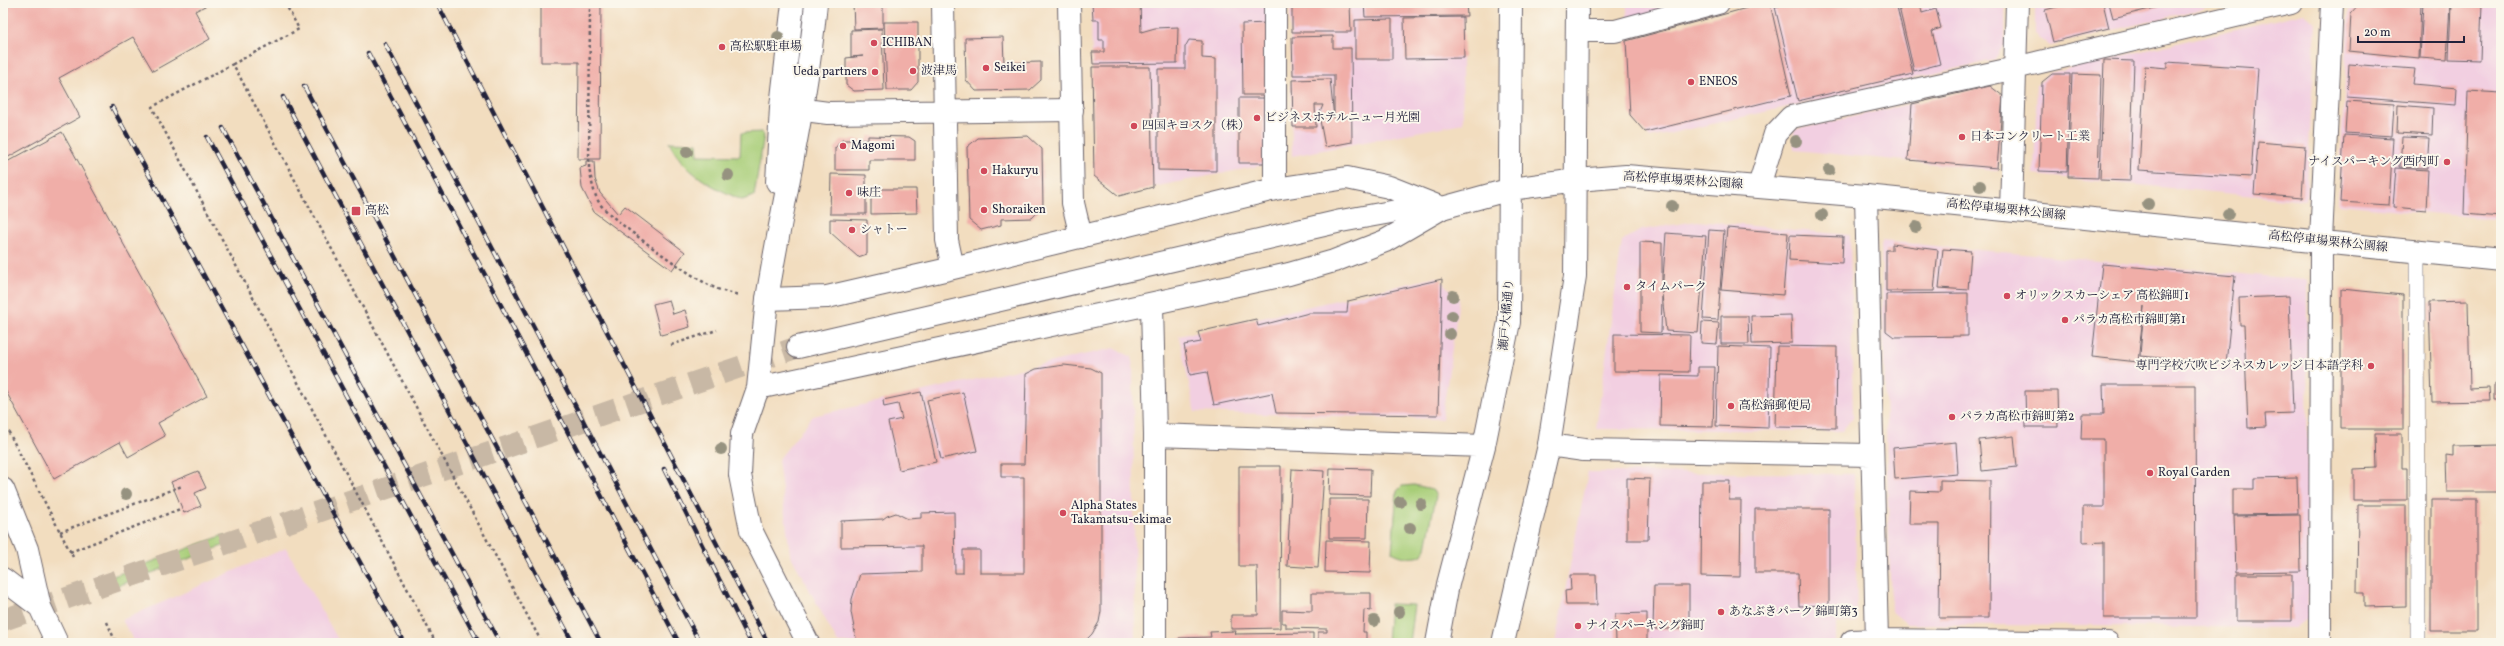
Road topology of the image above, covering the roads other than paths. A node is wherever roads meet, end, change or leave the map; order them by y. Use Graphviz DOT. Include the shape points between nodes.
graph roads {
  1 [pos="793,3"];
  2 [pos="816,3"];
  3 [pos="942,3"];
  4 [pos="1069,3"];
  5 [pos="1275,3"];
  6 [pos="1512,3"];
  7 [pos="1577,3"];
  8 [pos="1718,3"];
  9 [pos="2017,3"];
  10 [pos="2291,3"];
  11 [pos="2332,3"];
  12 [pos="1577,31"];
  13 [pos="2017,67"];
  14 [pos="781,107"];
  15 [pos="803,110"];
  16 [pos="1072,110"];
  17 [pos="944,112"];
  18 [pos="1577,180"];
  19 [pos="1759,186"];
  20 [pos="1275,189"];
  21 [pos="1511,189"];
  22 [pos="1866,196"];
  23 [pos="1442,208"];
  24 [pos="2012,210"];
  25 [pos="1081,237"];
  26 [pos="2321,240"];
  27 [pos="774,251"];
  28 [pos="2417,252"];
  29 [pos="2501,260"];
  30 [pos="953,268"];
  31 [pos="767,299"];
  32 [pos="1152,304"];
  33 [pos="798,347"];
  34 [pos="758,388"];
  35 [pos="1155,435"];
  36 [pos="1550,445"];
  37 [pos="1484,446"];
  38 [pos="1871,456"];
  39 [pos="3,489"];
  40 [pos="3,579"];
  41 [pos="40,607"];
  42 [pos="1877,640"];
  43 [pos="55,642"];
  44 [pos="808,643"];
  45 [pos="1155,643"];
  46 [pos="1437,643"];
  47 [pos="1503,643"];
  48 [pos="1852,643"];
  49 [pos="2108,643"];
  50 [pos="2320,643"];
  51 [pos="2418,643"];
  1 -- 14 [label="street"];
  2 -- 15 [label="street"];
  3 -- 17 [label="street"];
  4 -- 16 [label="street"];
  5 -- 20 [label="street"];
  6 -- 21 [label="street, 瀬戸大橋通り"];
  7 -- 12 [label="street"];
  8 -- 12 [label="street" via="1615,31"];
  9 -- 13 [label="street"];
  10 -- 13 [label="street"];
  11 -- 26 [label="street"];
  12 -- 18 [label="street"];
  13 -- 19 [label="street" via="1791,117 1775,134"];
  13 -- 24 [label="street"];
  14 -- 15 [label="street"];
  14 -- 27 [label="street"];
  15 -- 17 [label="street" via="828,113"];
  15 -- 27 [label="street"];
  16 -- 17 [label="street"];
  16 -- 25 [label="street" via="1073,203"];
  17 -- 30 [label="street" via="947,240"];
  18 -- 19 [label="street, 高松停車場栗林公園線" via="1626,176"];
  18 -- 21 [label="street, 高松停車場栗林公園線"];
  18 -- 36 [label="street" via="1575,276"];
  19 -- 22 [label="street, 高松停車場栗林公園線"];
  20 -- 23 [label="street" via="1347,178 1389,187"];
  20 -- 25 [label="street"];
  21 -- 23 [label="street, 高松停車場栗林公園線"];
  21 -- 37 [label="street, 瀬戸大橋通り" via="1509,322"];
  22 -- 24 [label="street, 高松停車場栗林公園線"];
  22 -- 38 [label="street"];
  23 -- 32 [label="street" via="1385,241 1334,261 1289,274"];
  23 -- 33 [label="street" via="1402,210 1326,224"];
  24 -- 26 [label="street, 高松停車場栗林公園線"];
  25 -- 30 [label="street"];
  26 -- 28 [label="street, 高松停車場栗林公園線"];
  26 -- 50 [label="street"];
  27 -- 31 [label="street"];
  28 -- 29 [label="street, 高松停車場栗林公園線"];
  28 -- 51 [label="lane"];
  30 -- 31 [label="street" via="826,297"];
  31 -- 34 [label="street"];
  32 -- 34 [label="street"];
  32 -- 35 [label="street"];
  34 -- 44 [label="street" via="742,434 740,475 751,530"];
  35 -- 37 [label="street"];
  35 -- 45 [label="street"];
  36 -- 38 [label="street" via="1584,450"];
  36 -- 47 [label="street"];
  37 -- 46 [label="street, 瀬戸大橋通り" via="1448,584"];
  38 -- 42 [label="street"];
  39 -- 41 [label="street" via="27,549"];
  40 -- 41 [label="street"];
  41 -- 43 [label="street"];
  42 -- 48 [label="street"];
  42 -- 49 [label="street"];
}
